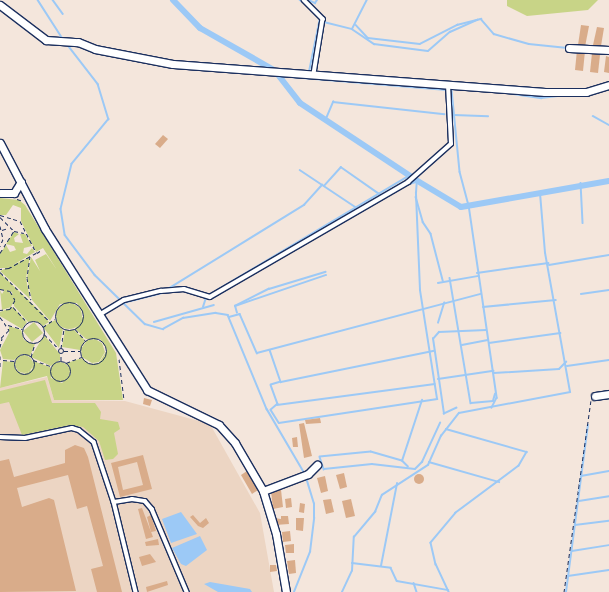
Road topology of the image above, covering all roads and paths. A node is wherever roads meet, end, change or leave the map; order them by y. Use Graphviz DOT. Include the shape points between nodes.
graph roads {
  1 [pos="304,0"];
  2 [pos="0,5"];
  3 [pos="569,48"];
  4 [pos="609,50"];
  5 [pos="314,76"];
  6 [pos="448,85"];
  7 [pos="609,85"];
  8 [pos="0,143"];
  9 [pos="21,182"];
  10 [pos="0,193"];
  11 [pos="13,199"];
  12 [pos="26,205"];
  13 [pos="0,216"];
  14 [pos="0,226"];
  15 [pos="9,227"];
  16 [pos="2,230"];
  17 [pos="14,231"];
  18 [pos="25,233"];
  19 [pos="0,247"];
  20 [pos="43,249"];
  21 [pos="2,250"];
  22 [pos="0,253"];
  23 [pos="36,253"];
  24 [pos="30,256"];
  25 [pos="0,269"];
  26 [pos="0,272"];
  27 [pos="0,289"];
  28 [pos="31,301"];
  29 [pos="13,306"];
  30 [pos="0,310"];
  31 [pos="99,315"];
  32 [pos="0,317"];
  33 [pos="56,319"];
  34 [pos="28,322"];
  35 [pos="50,322"];
  36 [pos="7,324"];
  37 [pos="42,327"];
  38 [pos="64,329"];
  39 [pos="74,329"];
  40 [pos="22,330"];
  41 [pos="43,333"];
  42 [pos="1,339"];
  43 [pos="86,340"];
  44 [pos="35,342"];
  45 [pos="0,347"];
  46 [pos="62,348"];
  47 [pos="59,349"];
  48 [pos="64,351"];
  49 [pos="80,351"];
  50 [pos="61,353"];
  51 [pos="117,353"];
  52 [pos="0,356"];
  53 [pos="30,357"];
  54 [pos="82,357"];
  55 [pos="2,360"];
  56 [pos="32,360"];
  57 [pos="14,361"];
  58 [pos="61,361"];
  59 [pos="66,363"];
  60 [pos="51,367"];
  61 [pos="0,368"];
  62 [pos="609,394"];
  63 [pos="595,396"];
  64 [pos="124,400"];
  65 [pos="0,437"];
  66 [pos="317,465"];
  67 [pos="263,491"];
  68 [pos="114,502"];
  69 [pos="136,592"];
  70 [pos="187,592"];
  71 [pos="286,592"];
  72 [pos="564,592"];
  1 -- 5 [label="lane" via="323,19"];
  2 -- 5 [label="street" via="46,40 78,42 95,49 173,64"];
  3 -- 4 [label="street"];
  5 -- 6 [label="street"];
  6 -- 7 [label="street" via="545,92 592,91"];
  6 -- 31 [label="lane" via="451,144 408,182 210,297 184,289 161,291 124,300"];
  8 -- 9 [label="street"];
  9 -- 10 [label="street" via="14,193"];
  9 -- 31 [label="street" via="45,229"];
  11 -- 12 [label="path"];
  13 -- 15 [label="path"];
  13 -- 18 [label="path" via="18,219"];
  14 -- 16 [label="path"];
  15 -- 16 [label="path"];
  15 -- 17 [label="path"];
  16 -- 19 [label="path"];
  17 -- 18 [label="path"];
  17 -- 21 [label="path"];
  18 -- 23 [label="path"];
  19 -- 21 [label="path"];
  20 -- 23 [label="path"];
  21 -- 22 [label="path"];
  23 -- 24 [label="path"];
  24 -- 25 [label="path"];
  24 -- 28 [label="path" via="27,278"];
  26 -- 28 [label="path"];
  27 -- 29 [label="path" via="12,292"];
  28 -- 35 [label="path"];
  29 -- 30 [label="path"];
  29 -- 34 [label="path"];
  31 -- 67 [label="street" via="147,390 219,425 235,443"];
  32 -- 36 [label="path"];
  33 -- 35 [label="path"];
  33 -- 38 [label="path"];
  33 -- 39 [label="path" via="61,305 77,304 83,319"];
  34 -- 37 [label="path" via="35,321"];
  34 -- 40 [label="path"];
  35 -- 37 [label="path"];
  36 -- 40 [label="path"];
  36 -- 42 [label="path" via="8,333"];
  37 -- 41 [label="path"];
  38 -- 39 [label="path"];
  38 -- 46 [label="path"];
  39 -- 43 [label="path"];
  40 -- 44 [label="path" via="26,340"];
  41 -- 44 [label="path"];
  41 -- 47 [label="path"];
  42 -- 45 [label="path"];
  43 -- 49 [label="path"];
  43 -- 54 [label="path" via="100,340 106,353 95,363"];
  44 -- 53 [label="path"];
  46 -- 47 [label="path"];
  46 -- 48 [label="path"];
  47 -- 50 [label="path"];
  48 -- 49 [label="path"];
  48 -- 50 [label="path"];
  49 -- 54 [label="path"];
  50 -- 58 [label="path"];
  51 -- 64 [label="path" via="122,368"];
  52 -- 55 [label="path"];
  53 -- 56 [label="path"];
  53 -- 57 [label="path" via="22,354"];
  54 -- 59 [label="path"];
  55 -- 57 [label="path"];
  55 -- 61 [label="path"];
  56 -- 57 [label="path" via="31,370 23,374 15,369"];
  56 -- 60 [label="path"];
  58 -- 59 [label="path"];
  58 -- 60 [label="path"];
  59 -- 60 [label="path" via="70,373 64,381 52,378"];
  62 -- 63 [label="street"];
  63 -- 72 [label="path" via="587,409"];
  65 -- 68 [label="lane" via="25,438 56,430 80,430 94,442 100,454"];
  66 -- 67 [label="street" via="298,479"];
  67 -- 71 [label="street" via="276,534"];
  68 -- 69 [label="lane"];
  68 -- 70 [label="lane" via="132,499 145,501 152,509"];
}
